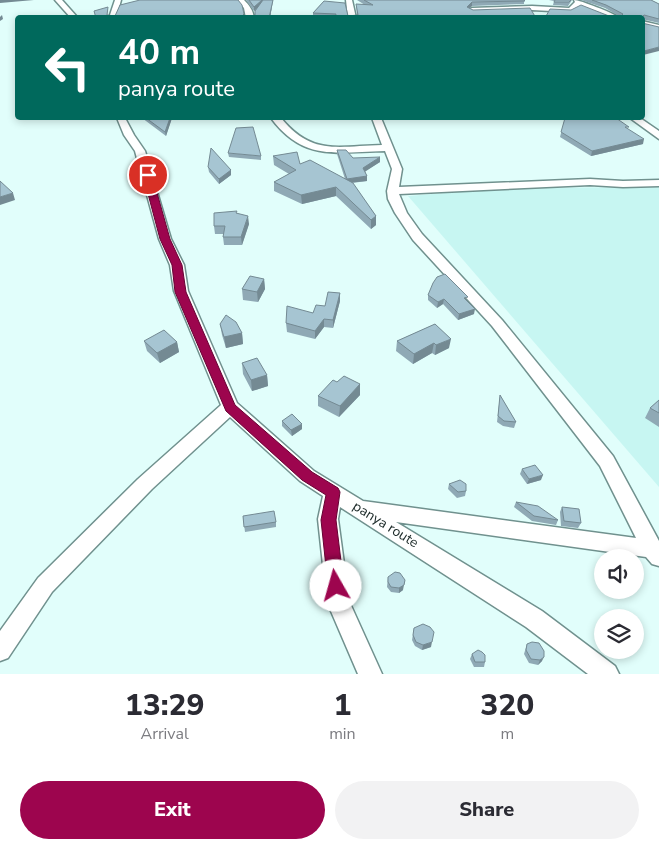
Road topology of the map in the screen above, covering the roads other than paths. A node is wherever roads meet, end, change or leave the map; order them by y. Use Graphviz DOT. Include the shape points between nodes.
graph roads {
  1 [pos="58,0"];
  2 [pos="118,0"];
  3 [pos="240,0"];
  4 [pos="349,0"];
  5 [pos="529,0"];
  6 [pos="578,1"];
  7 [pos="532,8"];
  8 [pos="72,15"];
  9 [pos="113,15"];
  10 [pos="251,15"];
  11 [pos="352,15"];
  12 [pos="477,15"];
  13 [pos="533,15"];
  14 [pos="609,15"];
  15 [pos="645,24"];
  16 [pos="659,26"];
  17 [pos="122,120"];
  18 [pos="278,120"];
  19 [pos="378,120"];
  20 [pos="637,120"];
  21 [pos="659,136"];
  22 [pos="388,148"];
  23 [pos="659,183"];
  24 [pos="393,191"];
  25 [pos="230,408"];
  26 [pos="333,492"];
  27 [pos="359,508"];
  28 [pos="657,552"];
  29 [pos="0,650"];
  30 [pos="370,674"];
  31 [pos="606,674"];
  1 -- 8 [label="street"];
  2 -- 9 [label="street"];
  3 -- 10 [label="street"];
  4 -- 11 [label="street"];
  5 -- 7 [label="street"];
  6 -- 7 [label="street" via="570,10"];
  6 -- 14 [label="street"];
  7 -- 12 [label="street" via="469,8"];
  7 -- 13 [label="street"];
  15 -- 16 [label="street"];
  17 -- 25 [label="street, panya route" via="140,151 165,239 177,265 181,292"];
  18 -- 22 [label="street" via="292,136 306,145 322,149"];
  19 -- 22 [label="street"];
  20 -- 21 [label="street"];
  22 -- 24 [label="street" via="397,169"];
  23 -- 24 [label="street" via="590,182"];
  24 -- 28 [label="street" via="401,213 417,237 497,323 607,461"];
  25 -- 26 [label="street, panya route" via="307,476"];
  25 -- 29 [label="street" via="145,484 45,585"];
  26 -- 27 [label="street, panya route"];
  26 -- 30 [label="street" via="328,520 338,602"];
  27 -- 28 [label="street"];
  27 -- 31 [label="street, panya route" via="534,619"];
}
